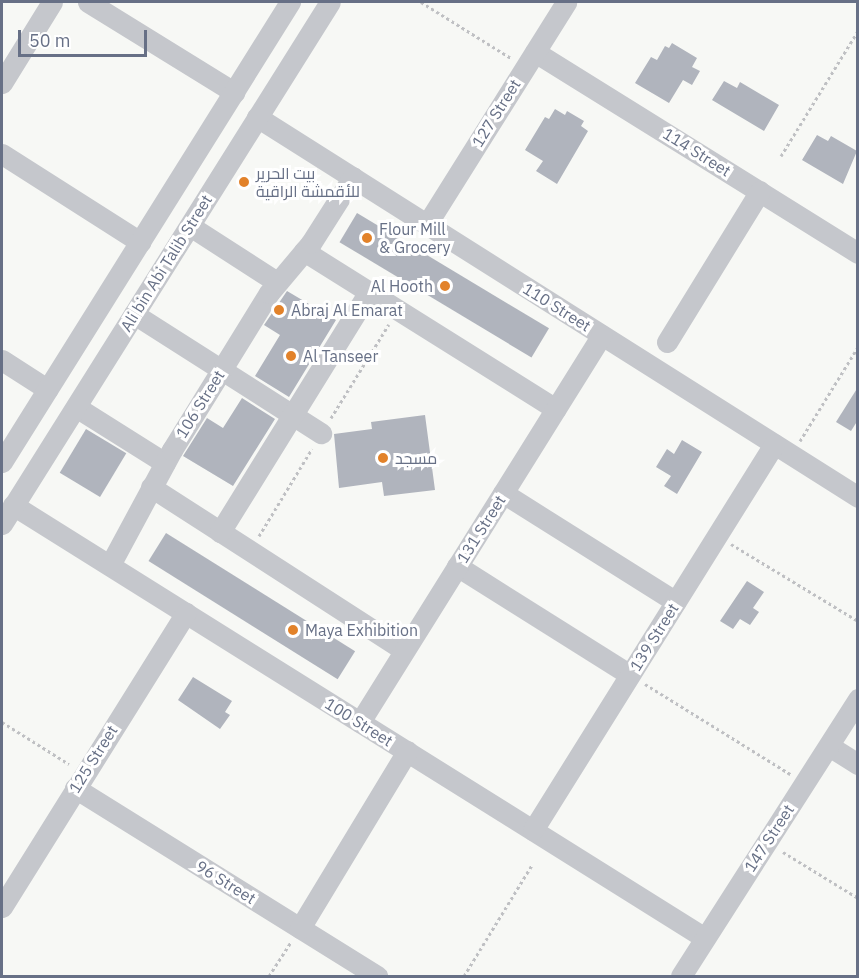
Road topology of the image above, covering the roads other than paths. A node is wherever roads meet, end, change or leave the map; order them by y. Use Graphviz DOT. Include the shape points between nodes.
graph roads {
  1 [pos="52,2"];
  2 [pos="88,2"];
  3 [pos="290,2"];
  4 [pos="330,2"];
  5 [pos="566,2"];
  6 [pos="530,60"];
  7 [pos="2,83"];
  8 [pos="234,92"];
  9 [pos="257,117"];
  10 [pos="2,154"];
  11 [pos="352,177"];
  12 [pos="760,191"];
  13 [pos="427,224"];
  14 [pos="190,226"];
  15 [pos="140,242"];
  16 [pos="304,251"];
  17 [pos="858,253"];
  18 [pos="277,282"];
  19 [pos="114,283"];
  20 [pos="369,292"];
  21 [pos="139,307"];
  22 [pos="86,328"];
  23 [pos="602,335"];
  24 [pos="666,342"];
  25 [pos="114,347"];
  26 [pos="2,360"];
  27 [pos="221,370"];
  28 [pos="47,389"];
  29 [pos="76,407"];
  30 [pos="556,409"];
  31 [pos="293,415"];
  32 [pos="321,433"];
  33 [pos="783,450"];
  34 [pos="2,462"];
  35 [pos="165,463"];
  36 [pos="152,487"];
  37 [pos="503,494"];
  38 [pos="858,497"];
  39 [pos="13,505"];
  40 [pos="2,524"];
  41 [pos="220,532"];
  42 [pos="110,566"];
  43 [pos="457,566"];
  44 [pos="676,602"];
  45 [pos="186,613"];
  46 [pos="405,650"];
  47 [pos="630,675"];
  48 [pos="858,699"];
  49 [pos="360,722"];
  50 [pos="829,746"];
  51 [pos="407,751"];
  52 [pos="858,764"];
  53 [pos="79,780"];
  54 [pos="533,830"];
  55 [pos="2,907"];
  56 [pos="300,928"];
  57 [pos="705,938"];
  58 [pos="377,976"];
  59 [pos="681,976"];
  1 -- 7 [label="street"];
  2 -- 8 [label="street"];
  3 -- 8 [label="street, Ali bin Abi Talib Street"];
  4 -- 9 [label="street, Ali bin Abi Talib Street"];
  5 -- 6 [label="street, 127 Street"];
  6 -- 12 [label="street, 114 Street"];
  6 -- 13 [label="street, 127 Street"];
  8 -- 15 [label="street, Ali bin Abi Talib Street"];
  9 -- 11 [label="street, 110 Street"];
  9 -- 14 [label="street, Ali bin Abi Talib Street"];
  10 -- 15 [label="street"];
  11 -- 13 [label="street, 110 Street"];
  11 -- 16 [label="street, 106 Street"];
  12 -- 17 [label="street, 114 Street"];
  12 -- 24 [label="street"];
  13 -- 23 [label="street, 110 Street"];
  14 -- 18 [label="street"];
  14 -- 21 [label="street, Ali bin Abi Talib Street"];
  15 -- 19 [label="street, Ali bin Abi Talib Street"];
  16 -- 18 [label="street, 106 Street"];
  16 -- 20 [label="street"];
  18 -- 27 [label="street, 106 Street"];
  19 -- 21 [label="street"];
  19 -- 22 [label="street, Ali bin Abi Talib Street"];
  20 -- 30 [label="street"];
  20 -- 31 [label="street"];
  21 -- 25 [label="street, Ali bin Abi Talib Street"];
  21 -- 27 [label="street"];
  22 -- 25 [label="street" via="104,332"];
  22 -- 28 [label="street, Ali bin Abi Talib Street"];
  23 -- 30 [label="street, 131 Street"];
  23 -- 33 [label="street, 110 Street"];
  25 -- 29 [label="street, Ali bin Abi Talib Street"];
  26 -- 28 [label="street"];
  27 -- 31 [label="street"];
  27 -- 35 [label="street, 106 Street"];
  28 -- 34 [label="street, Ali bin Abi Talib Street"];
  29 -- 35 [label="street"];
  29 -- 39 [label="street, Ali bin Abi Talib Street"];
  30 -- 37 [label="street, 131 Street"];
  31 -- 32 [label="street"];
  31 -- 41 [label="street"];
  33 -- 38 [label="street, 110 Street"];
  33 -- 44 [label="street, 139 Street" via="717,536"];
  35 -- 36 [label="street, 106 Street"];
  36 -- 41 [label="street"];
  36 -- 42 [label="street, 106 Street"];
  37 -- 43 [label="street, 131 Street"];
  37 -- 44 [label="street"];
  39 -- 40 [label="street, Ali bin Abi Talib Street"];
  39 -- 42 [label="street, 100 Street"];
  41 -- 46 [label="street"];
  42 -- 45 [label="street, 100 Street"];
  43 -- 46 [label="street, 131 Street"];
  43 -- 47 [label="street"];
  44 -- 47 [label="street, 139 Street"];
  45 -- 49 [label="street, 100 Street"];
  45 -- 53 [label="street, 125 Street"];
  46 -- 49 [label="street, 131 Street"];
  47 -- 54 [label="street, 139 Street"];
  48 -- 50 [label="street, 147 Street"];
  49 -- 51 [label="street, 100 Street"];
  50 -- 52 [label="street"];
  50 -- 57 [label="street, 147 Street"];
  51 -- 54 [label="street, 100 Street"];
  51 -- 56 [label="street"];
  53 -- 55 [label="street, 125 Street"];
  53 -- 56 [label="street, 96 Street"];
  54 -- 57 [label="street, 100 Street"];
  56 -- 58 [label="street, 96 Street"];
  57 -- 59 [label="street, 147 Street"];
}
